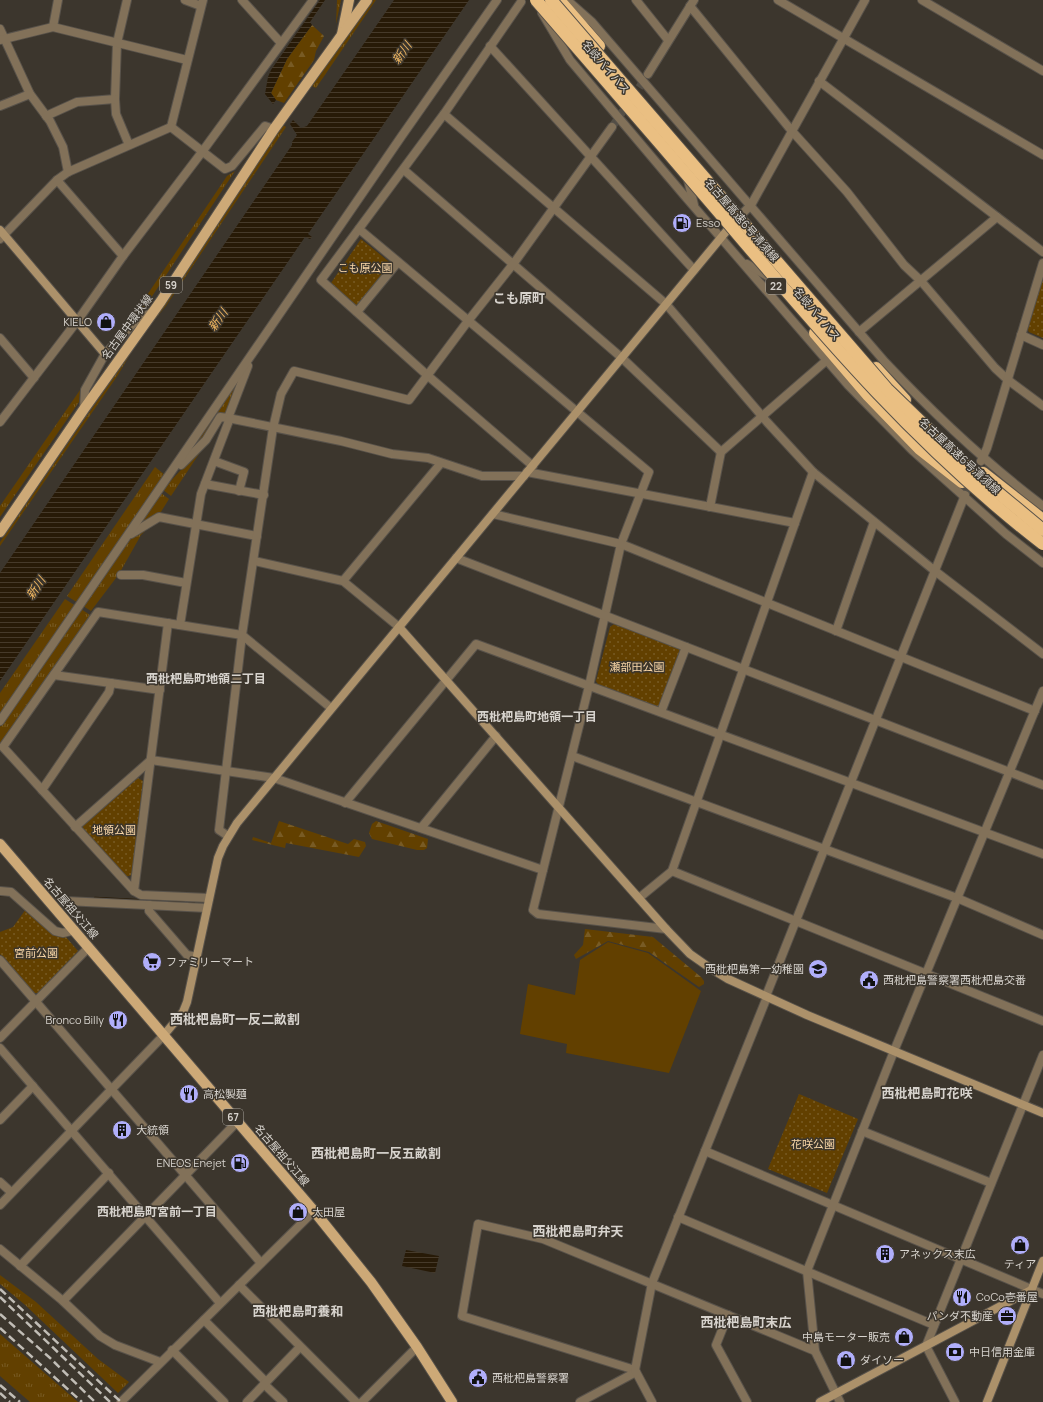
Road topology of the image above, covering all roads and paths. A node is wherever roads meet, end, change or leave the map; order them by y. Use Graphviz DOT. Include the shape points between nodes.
graph roads {
  1 [pos="58,0"];
  2 [pos="127,0"];
  3 [pos="185,0"];
  4 [pos="242,0"];
  5 [pos="313,0"];
  6 [pos="349,0"];
  7 [pos="368,0"];
  8 [pos="497,0"];
  9 [pos="551,0"];
  10 [pos="559,0"];
  11 [pos="567,0"];
  12 [pos="636,0"];
  13 [pos="778,0"];
  14 [pos="865,0"];
  15 [pos="922,0"];
  16 [pos="526,1"];
  17 [pos="202,3"];
  18 [pos="692,3"];
  19 [pos="538,5"];
  20 [pos="53,27"];
  21 [pos="0,29"];
  22 [pos="341,37"];
  23 [pos="3,39"];
  24 [pos="843,39"];
  25 [pos="668,40"];
  26 [pos="117,43"];
  27 [pos="281,43"];
  28 [pos="490,46"];
  29 [pos="187,60"];
  30 [pos="1043,71"];
  31 [pos="648,74"];
  32 [pos="819,81"];
  33 [pos="30,94"];
  34 [pos="115,99"];
  35 [pos="0,106"];
  36 [pos="444,114"];
  37 [pos="46,116"];
  38 [pos="171,127"];
  39 [pos="612,127"];
  40 [pos="274,129"];
  41 [pos="791,130"];
  42 [pos="129,145"];
  43 [pos="202,152"];
  44 [pos="1043,155"];
  45 [pos="591,157"];
  46 [pos="404,170"];
  47 [pos="68,172"];
  48 [pos="57,180"];
  49 [pos="688,180"];
  50 [pos="694,206"];
  51 [pos="554,208"];
  52 [pos="747,210"];
  53 [pos="996,217"];
  54 [pos="359,230"];
  55 [pos="725,233"];
  56 [pos="2,235"];
  57 [pos="1043,252"];
  58 [pos="122,256"];
  59 [pos="742,261"];
  60 [pos="398,262"];
  61 [pos="514,263"];
  62 [pos="1043,263"];
  63 [pos="694,270"];
  64 [pos="769,277"];
  65 [pos="920,281"];
  66 [pos="666,304"];
  67 [pos="154,310"];
  68 [pos="357,312"];
  69 [pos="78,320"];
  70 [pos="468,321"];
  71 [pos="860,332"];
  72 [pos="1021,335"];
  73 [pos="0,338"];
  74 [pos="1043,345"];
  75 [pos="253,353"];
  76 [pos="105,354"];
  77 [pos="622,358"];
  78 [pos="827,360"];
  79 [pos="427,375"];
  80 [pos="34,378"];
  81 [pos="1008,380"];
  82 [pos="1043,406"];
  83 [pos="84,409"];
  84 [pos="577,412"];
  85 [pos="761,416"];
  86 [pos="229,418"];
  87 [pos="0,422"];
  88 [pos="273,428"];
  89 [pos="721,452"];
  90 [pos="982,459"];
  91 [pos="214,462"];
  92 [pos="441,462"];
  93 [pos="528,471"];
  94 [pos="813,472"];
  95 [pos="164,484"];
  96 [pos="205,484"];
  97 [pos="239,491"];
  98 [pos="642,494"];
  99 [pos="264,495"];
  100 [pos="965,497"];
  101 [pos="1043,506"];
  102 [pos="710,507"];
  103 [pos="493,514"];
  104 [pos="1043,520"];
  105 [pos="874,522"];
  106 [pos="795,523"];
  107 [pos="196,524"];
  108 [pos="1043,530"];
  109 [pos="0,532"];
  110 [pos="128,536"];
  111 [pos="258,536"];
  112 [pos="622,544"];
  113 [pos="1043,544"];
  114 [pos="1043,549"];
  115 [pos="456,558"];
  116 [pos="254,561"];
  117 [pos="1043,563"];
  118 [pos="935,571"];
  119 [pos="121,575"];
  120 [pos="343,581"];
  121 [pos="186,583"];
  122 [pos="767,603"];
  123 [pos="606,616"];
  124 [pos="168,623"];
  125 [pos="180,625"];
  126 [pos="399,626"];
  127 [pos="836,631"];
  128 [pos="242,635"];
  129 [pos="686,647"];
  130 [pos="1043,654"];
  131 [pos="900,657"];
  132 [pos="744,669"];
  133 [pos="54,675"];
  134 [pos="446,680"];
  135 [pos="111,683"];
  136 [pos="589,686"];
  137 [pos="160,690"];
  138 [pos="1043,691"];
  139 [pos="331,708"];
  140 [pos="1035,711"];
  141 [pos="661,712"];
  142 [pos="875,720"];
  143 [pos="0,721"];
  144 [pos="720,734"];
  145 [pos="496,736"];
  146 [pos="572,756"];
  147 [pos="151,760"];
  148 [pos="226,771"];
  149 [pos="1009,772"];
  150 [pos="274,778"];
  151 [pos="850,782"];
  152 [pos="1043,785"];
  153 [pos="42,790"];
  154 [pos="345,802"];
  155 [pos="696,802"];
  156 [pos="559,806"];
  157 [pos="75,827"];
  158 [pos="421,828"];
  159 [pos="984,832"];
  160 [pos="228,836"];
  161 [pos="0,844"];
  162 [pos="824,849"];
  163 [pos="1043,854"];
  164 [pos="543,870"];
  165 [pos="672,871"];
  166 [pos="0,891"];
  167 [pos="134,891"];
  168 [pos="209,898"];
  169 [pos="639,898"];
  170 [pos="957,898"];
  171 [pos="66,901"];
  172 [pos="149,905"];
  173 [pos="207,908"];
  174 [pos="795,921"];
  175 [pos="666,929"];
  176 [pos="75,930"];
  177 [pos="1043,935"];
  178 [pos="89,947"];
  179 [pos="197,958"];
  180 [pos="1,964"];
  181 [pos="926,974"];
  182 [pos="767,996"];
  183 [pos="36,1001"];
  184 [pos="1043,1021"];
  185 [pos="164,1035"];
  186 [pos="0,1038"];
  187 [pos="0,1048"];
  188 [pos="894,1050"];
  189 [pos="1043,1055"];
  190 [pos="34,1086"];
  191 [pos="112,1089"];
  192 [pos="1023,1104"];
  193 [pos="1043,1112"];
  194 [pos="0,1120"];
  195 [pos="237,1122"];
  196 [pos="72,1130"];
  197 [pos="862,1131"];
  198 [pos="705,1151"];
  199 [pos="108,1173"];
  200 [pos="186,1175"];
  201 [pos="0,1182"];
  202 [pos="991,1183"];
  203 [pos="11,1192"];
  204 [pos="0,1205"];
  205 [pos="833,1206"];
  206 [pos="314,1211"];
  207 [pos="145,1216"];
  208 [pos="678,1217"];
  209 [pos="0,1248"];
  210 [pos="960,1260"];
  211 [pos="1043,1261"];
  212 [pos="261,1263"];
  213 [pos="20,1266"];
  214 [pos="807,1271"];
  215 [pos="652,1283"];
  216 [pos="239,1285"];
  217 [pos="1031,1290"];
  218 [pos="1043,1294"];
  219 [pos="63,1301"];
  220 [pos="220,1303"];
  221 [pos="728,1315"];
  222 [pos="204,1320"];
  223 [pos="934,1325"];
  224 [pos="926,1346"];
  225 [pos="300,1347"];
  226 [pos="417,1347"];
  227 [pos="172,1350"];
  228 [pos="814,1351"];
  229 [pos="160,1362"];
  230 [pos="635,1371"];
  231 [pos="265,1383"];
  232 [pos="836,1394"];
  233 [pos="121,1402"];
  234 [pos="224,1402"];
  235 [pos="247,1402"];
  236 [pos="283,1402"];
  237 [pos="356,1402"];
  238 [pos="362,1402"];
  239 [pos="452,1402"];
  240 [pos="580,1402"];
  241 [pos="652,1402"];
  242 [pos="747,1402"];
  243 [pos="820,1402"];
  244 [pos="840,1402"];
  245 [pos="955,1402"];
  246 [pos="987,1402"];
  1 -- 20 [label="street"];
  2 -- 26 [label="street"];
  3 -- 17 [label="street"];
  4 -- 27 [label="street"];
  5 -- 27 [label="street"];
  6 -- 22 [label="main road, 名古屋中環状線 / 59"];
  7 -- 22 [label="main road, 名古屋中環状線 / 59"];
  8 -- 75 [label="street"];
  9 -- 108 [label="highway, 名古屋高速6号清須線, bridge" via="887,389 973,472"];
  10 -- 52 [label="highway, 名岐バイパス / 22"];
  11 -- 52 [label="street" via="592,22"];
  12 -- 25 [label="street"];
  13 -- 24 [label="street"];
  14 -- 24 [label="street"];
  15 -- 30 [label="street"];
  16 -- 19 [label="highway, 名岐バイパス / 22"];
  16 -- 28 [label="street"];
  17 -- 29 [label="street"];
  18 -- 25 [label="street"];
  18 -- 41 [label="street"];
  19 -- 49 [label="highway, 名岐バイパス / 22"];
  19 -- 50 [label="street" via="570,60"];
  19 -- 113 [label="highway, 名古屋高速6号清須線, bridge" via="877,394 967,482"];
  20 -- 23 [label="street"];
  20 -- 26 [label="street"];
  21 -- 23 [label="street"];
  22 -- 40 [label="main road, 名古屋中環状線 / 59"];
  23 -- 33 [label="street"];
  24 -- 32 [label="street"];
  24 -- 44 [label="street"];
  25 -- 31 [label="street"];
  26 -- 29 [label="street"];
  26 -- 34 [label="street"];
  27 -- 43 [label="street"];
  28 -- 36 [label="street"];
  28 -- 45 [label="street"];
  29 -- 38 [label="street"];
  32 -- 41 [label="street"];
  32 -- 53 [label="street"];
  33 -- 35 [label="street"];
  33 -- 37 [label="street"];
  34 -- 37 [label="street" via="77,102"];
  34 -- 42 [label="street" via="116,114"];
  36 -- 46 [label="street"];
  36 -- 51 [label="street"];
  37 -- 47 [label="street" via="63,147"];
  38 -- 42 [label="street"];
  38 -- 43 [label="street"];
  39 -- 45 [label="street"];
  40 -- 43 [label="street" via="265,126 232,166 225,169"];
  40 -- 67 [label="main road, 名古屋中環状線 / 59"];
  41 -- 52 [label="street"];
  41 -- 65 [label="street" via="847,192 904,265"];
  42 -- 47 [label="street"];
  43 -- 58 [label="street"];
  45 -- 51 [label="street"];
  45 -- 63 [label="street"];
  46 -- 54 [label="street"];
  46 -- 61 [label="street"];
  47 -- 48 [label="street"];
  48 -- 56 [label="street"];
  48 -- 58 [label="street"];
  49 -- 50 [label="street"];
  49 -- 55 [label="highway, 名岐バイパス / 22"];
  50 -- 55 [label="street"];
  51 -- 61 [label="street"];
  51 -- 66 [label="street"];
  52 -- 71 [label="street"];
  52 -- 104 [label="highway, 名岐バイパス / 22" via="850,340 910,405 975,466"];
  53 -- 57 [label="street"];
  53 -- 65 [label="street"];
  54 -- 60 [label="street"];
  54 -- 68 [label="street" via="321,280"];
  55 -- 59 [label="street"];
  55 -- 63 [label="street"];
  55 -- 64 [label="highway, 名岐バイパス / 22"];
  56 -- 69 [label="street"];
  58 -- 69 [label="street"];
  59 -- 64 [label="street"];
  59 -- 78 [label="street"];
  60 -- 68 [label="street"];
  60 -- 70 [label="street"];
  61 -- 70 [label="street"];
  61 -- 77 [label="street"];
  62 -- 72 [label="street"];
  63 -- 66 [label="street"];
  64 -- 114 [label="highway, 名岐バイパス / 22" via="868,395 920,449"];
  65 -- 71 [label="street"];
  65 -- 81 [label="street"];
  66 -- 77 [label="street"];
  66 -- 85 [label="street"];
  67 -- 76 [label="street" via="133,324"];
  67 -- 83 [label="main road, 名古屋中環状線 / 59"];
  68 -- 79 [label="street"];
  69 -- 76 [label="street"];
  69 -- 80 [label="street"];
  70 -- 79 [label="street"];
  70 -- 84 [label="street"];
  71 -- 90 [label="street" via="916,395"];
  72 -- 74 [label="street"];
  72 -- 81 [label="street"];
  73 -- 80 [label="street"];
  75 -- 86 [label="street"];
  75 -- 95 [label="street"];
  76 -- 83 [label="street" via="86,390"];
  77 -- 84 [label="street"];
  77 -- 89 [label="street"];
  78 -- 85 [label="street"];
  78 -- 100 [label="street" via="907,445"];
  79 -- 88 [label="street" via="409,400 294,371 281,394"];
  79 -- 93 [label="street"];
  80 -- 87 [label="street"];
  81 -- 82 [label="street"];
  81 -- 90 [label="street"];
  83 -- 109 [label="main road, 名古屋中環状線 / 59"];
  84 -- 93 [label="street"];
  84 -- 98 [label="street" via="650,472"];
  85 -- 89 [label="street"];
  85 -- 94 [label="street"];
  86 -- 88 [label="street"];
  86 -- 91 [label="street"];
  86 -- 95 [label="street" via="220,417 206,440"];
  88 -- 92 [label="street"];
  88 -- 99 [label="street"];
  89 -- 102 [label="street"];
  90 -- 101 [label="street"];
  91 -- 96 [label="street"];
  91 -- 97 [label="street" via="244,472"];
  92 -- 93 [label="street" via="482,476"];
  92 -- 120 [label="street"];
  93 -- 98 [label="street"];
  93 -- 103 [label="street"];
  94 -- 105 [label="street"];
  94 -- 106 [label="street"];
  95 -- 110 [label="street"];
  96 -- 97 [label="street"];
  96 -- 107 [label="street"];
  97 -- 99 [label="street"];
  98 -- 102 [label="street"];
  98 -- 112 [label="street"];
  99 -- 111 [label="street"];
  100 -- 117 [label="street"];
  100 -- 118 [label="street"];
  102 -- 106 [label="street"];
  103 -- 112 [label="street"];
  103 -- 115 [label="street"];
  105 -- 118 [label="street"];
  105 -- 127 [label="street"];
  106 -- 122 [label="street"];
  107 -- 110 [label="street" via="159,517"];
  107 -- 111 [label="street"];
  107 -- 121 [label="street"];
  110 -- 143 [label="street"];
  111 -- 116 [label="street"];
  112 -- 122 [label="street"];
  112 -- 123 [label="street"];
  115 -- 123 [label="street"];
  115 -- 126 [label="street"];
  116 -- 120 [label="street"];
  116 -- 128 [label="street"];
  118 -- 130 [label="street"];
  118 -- 131 [label="street"];
  119 -- 121 [label="street" via="143,575"];
  120 -- 126 [label="street"];
  121 -- 125 [label="street"];
  122 -- 127 [label="street"];
  122 -- 132 [label="street"];
  123 -- 129 [label="street"];
  123 -- 136 [label="street"];
  124 -- 125 [label="street"];
  124 -- 133 [label="street" via="98,612"];
  124 -- 137 [label="street"];
  125 -- 128 [label="street"];
  126 -- 134 [label="street"];
  126 -- 139 [label="street"];
  127 -- 131 [label="street"];
  128 -- 139 [label="street"];
  128 -- 148 [label="street"];
  129 -- 132 [label="street"];
  129 -- 141 [label="street"];
  131 -- 140 [label="street"];
  131 -- 142 [label="street"];
  132 -- 142 [label="street"];
  132 -- 144 [label="street"];
  133 -- 135 [label="street"];
  133 -- 153 [label="street" via="3,747"];
  134 -- 136 [label="street" via="476,644"];
  134 -- 145 [label="street"];
  134 -- 154 [label="street"];
  135 -- 137 [label="street"];
  135 -- 153 [label="street" via="110,692"];
  136 -- 141 [label="street"];
  136 -- 146 [label="street"];
  137 -- 147 [label="street"];
  138 -- 140 [label="street"];
  139 -- 150 [label="street"];
  140 -- 149 [label="street"];
  141 -- 144 [label="street"];
  142 -- 149 [label="street"];
  142 -- 151 [label="street"];
  144 -- 151 [label="street"];
  144 -- 155 [label="street"];
  145 -- 156 [label="street"];
  145 -- 158 [label="street"];
  146 -- 155 [label="street"];
  146 -- 156 [label="street"];
  147 -- 148 [label="street"];
  147 -- 157 [label="street"];
  147 -- 167 [label="street"];
  148 -- 150 [label="street"];
  148 -- 160 [label="street" via="219,830"];
  149 -- 152 [label="street"];
  149 -- 159 [label="street"];
  150 -- 154 [label="street"];
  150 -- 160 [label="street"];
  151 -- 159 [label="street"];
  151 -- 162 [label="street"];
  153 -- 157 [label="street"];
  154 -- 158 [label="street"];
  155 -- 162 [label="street"];
  155 -- 165 [label="street"];
  156 -- 164 [label="street"];
  156 -- 169 [label="street"];
  157 -- 167 [label="street"];
  158 -- 164 [label="street"];
  159 -- 163 [label="street"];
  159 -- 170 [label="street"];
  160 -- 168 [label="street" via="218,858"];
  161 -- 176 [label="main road, 名古屋祖父江線 / 67"];
  162 -- 170 [label="street"];
  162 -- 174 [label="street"];
  164 -- 175 [label="street" via="533,910 538,914"];
  165 -- 169 [label="street"];
  165 -- 174 [label="street"];
  166 -- 176 [label="street" via="11,892 55,931 63,933"];
  167 -- 168 [label="street" via="141,895"];
  168 -- 173 [label="street"];
  169 -- 175 [label="street"];
  170 -- 177 [label="street"];
  170 -- 181 [label="street"];
  171 -- 172 [label="street"];
  172 -- 173 [label="street"];
  172 -- 179 [label="street" via="149,911 187,955"];
  173 -- 179 [label="street"];
  174 -- 181 [label="street"];
  174 -- 182 [label="street"];
  175 -- 182 [label="street" via="690,954 710,968"];
  176 -- 178 [label="main road, 名古屋祖父江線 / 67"];
  178 -- 183 [label="street"];
  178 -- 185 [label="main road, 名古屋祖父江線 / 67"];
  179 -- 185 [label="street" via="183,1012"];
  180 -- 183 [label="street"];
  181 -- 184 [label="street"];
  181 -- 188 [label="street"];
  182 -- 188 [label="street"];
  182 -- 198 [label="street"];
  183 -- 186 [label="street"];
  183 -- 191 [label="street"];
  185 -- 191 [label="street"];
  185 -- 195 [label="main road, 名古屋祖父江線 / 67"];
  187 -- 190 [label="street"];
  188 -- 192 [label="street"];
  188 -- 197 [label="street"];
  189 -- 192 [label="street"];
  190 -- 194 [label="street"];
  190 -- 196 [label="street"];
  191 -- 196 [label="street"];
  191 -- 200 [label="street"];
  192 -- 193 [label="street"];
  192 -- 202 [label="street"];
  195 -- 200 [label="street"];
  195 -- 206 [label="main road, 名古屋祖父江線 / 67"];
  196 -- 199 [label="street"];
  196 -- 203 [label="street"];
  197 -- 202 [label="street"];
  197 -- 205 [label="street"];
  198 -- 205 [label="street"];
  198 -- 208 [label="street"];
  199 -- 207 [label="street"];
  199 -- 213 [label="street"];
  200 -- 207 [label="street"];
  200 -- 212 [label="street"];
  201 -- 203 [label="street"];
  202 -- 210 [label="street"];
  203 -- 204 [label="street"];
  205 -- 210 [label="street"];
  205 -- 214 [label="street"];
  206 -- 212 [label="street"];
  206 -- 226 [label="main road, 名古屋祖父江線 / 67" via="371,1282"];
  207 -- 219 [label="street"];
  207 -- 220 [label="street"];
  208 -- 214 [label="street"];
  208 -- 215 [label="street"];
  209 -- 213 [label="street"];
  210 -- 217 [label="street"];
  210 -- 223 [label="street"];
  211 -- 217 [label="street"];
  212 -- 216 [label="street"];
  213 -- 219 [label="street"];
  214 -- 223 [label="street"];
  214 -- 228 [label="street"];
  215 -- 221 [label="street"];
  215 -- 230 [label="street"];
  215 -- 230 [label="street" via="543,1239 478,1224 462,1316"];
  216 -- 220 [label="street"];
  216 -- 225 [label="street"];
  217 -- 218 [label="street"];
  217 -- 224 [label="street"];
  217 -- 246 [label="street"];
  219 -- 229 [label="street" via="100,1336"];
  220 -- 222 [label="street"];
  221 -- 228 [label="street"];
  221 -- 242 [label="street" via="716,1345"];
  222 -- 227 [label="street"];
  222 -- 231 [label="street"];
  223 -- 224 [label="street"];
  224 -- 232 [label="street"];
  224 -- 245 [label="street"];
  225 -- 231 [label="street"];
  225 -- 237 [label="street"];
  226 -- 238 [label="street"];
  226 -- 239 [label="main road, 名古屋祖父江線 / 67"];
  227 -- 229 [label="street"];
  227 -- 234 [label="street"];
  228 -- 232 [label="street"];
  229 -- 233 [label="street"];
  230 -- 240 [label="street"];
  230 -- 241 [label="street"];
  231 -- 235 [label="street"];
  231 -- 236 [label="street"];
  232 -- 243 [label="street"];
  232 -- 244 [label="street"];
}
